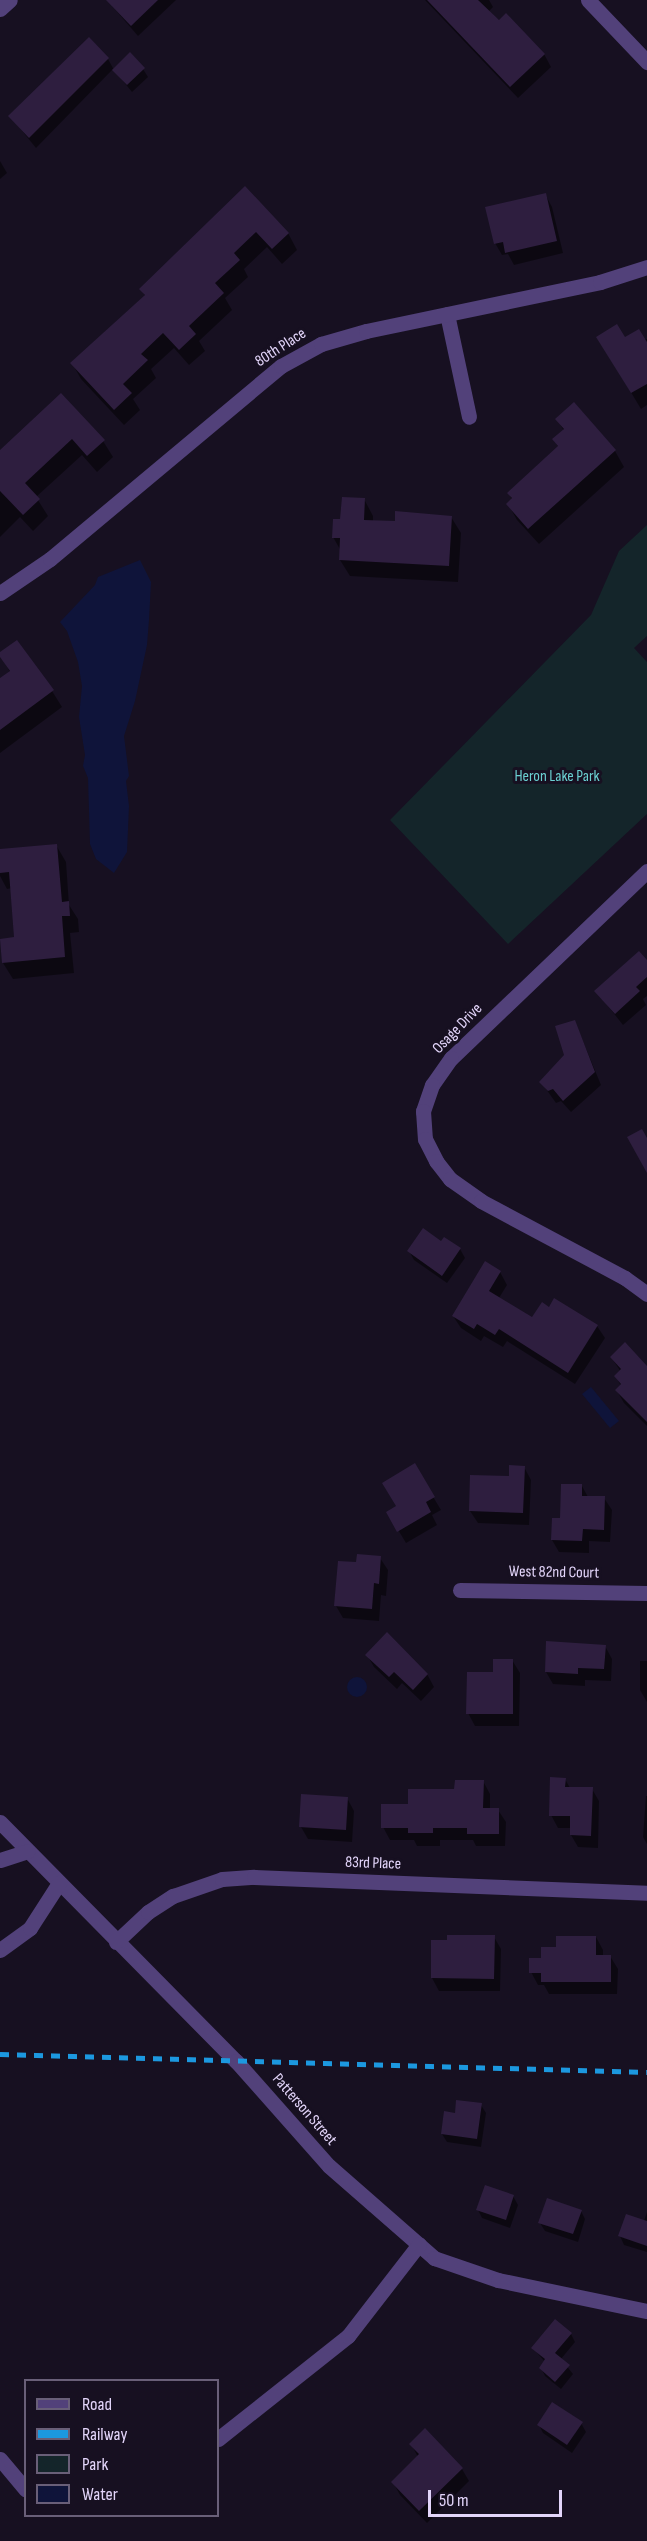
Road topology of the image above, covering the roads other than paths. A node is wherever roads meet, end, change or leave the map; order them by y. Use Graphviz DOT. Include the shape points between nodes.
graph roads {
  1 [pos="10,0"];
  2 [pos="588,0"];
  3 [pos="0,9"];
  4 [pos="647,62"];
  5 [pos="647,267"];
  6 [pos="447,314"];
  7 [pos="469,417"];
  8 [pos="0,593"];
  9 [pos="647,871"];
  10 [pos="647,1294"];
  11 [pos="460,1590"];
  12 [pos="647,1593"];
  13 [pos="0,1822"];
  14 [pos="28,1851"];
  15 [pos="0,1860"];
  16 [pos="58,1883"];
  17 [pos="647,1893"];
  18 [pos="116,1942"];
  19 [pos="0,1950"];
  20 [pos="419,2244"];
  21 [pos="647,2311"];
  22 [pos="219,2438"];
  23 [pos="0,2459"];
  24 [pos="24,2488"];
  1 -- 3 [label="street"];
  2 -- 4 [label="street"];
  5 -- 6 [label="street, 80th Place" via="600,282"];
  6 -- 7 [label="street"];
  6 -- 8 [label="street, 80th Place" via="321,344 281,366 50,559"];
  9 -- 10 [label="street, Osage Drive" via="451,1058 432,1085 423,1111 425,1140 450,1179 481,1201 625,1278"];
  11 -- 12 [label="street, West 82nd Court"];
  13 -- 14 [label="street, Patterson Street"];
  14 -- 15 [label="street"];
  14 -- 16 [label="street, Patterson Street"];
  16 -- 18 [label="street, Patterson Street"];
  16 -- 19 [label="street" via="30,1928"];
  17 -- 18 [label="street, 83rd Place" via="254,1877 222,1880 173,1896 148,1912"];
  18 -- 20 [label="street, Patterson Street" via="236,2061 328,2166"];
  20 -- 21 [label="street, Patterson Street" via="434,2258 498,2280"];
  20 -- 22 [label="street" via="348,2336"];
  23 -- 24 [label="street"];
}
